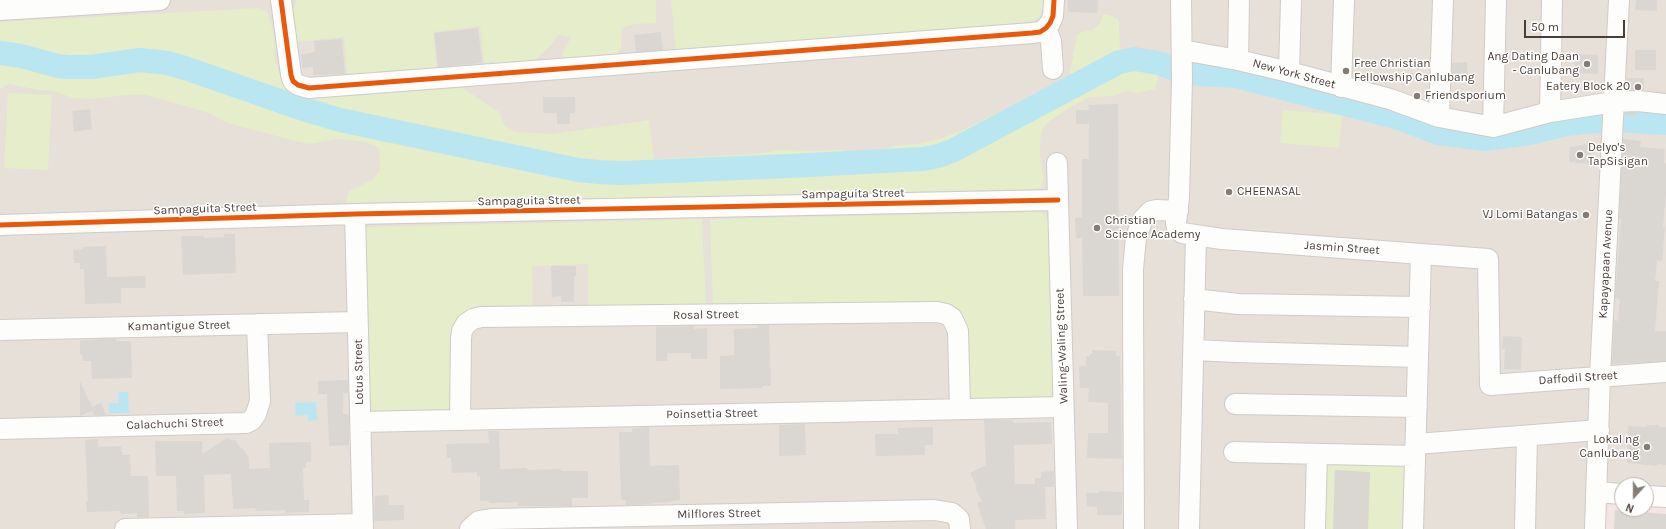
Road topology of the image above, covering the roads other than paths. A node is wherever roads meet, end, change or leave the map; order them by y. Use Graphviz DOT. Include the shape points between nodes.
graph roads {
  1 [pos="160,0"];
  2 [pos="281,0"];
  3 [pos="1054,0"];
  4 [pos="1181,0"];
  5 [pos="1239,0"];
  6 [pos="1291,0"];
  7 [pos="1344,0"];
  8 [pos="1443,0"];
  9 [pos="1496,0"];
  10 [pos="1552,0"];
  11 [pos="1618,0"];
  12 [pos="4,6"];
  13 [pos="1046,28"];
  14 [pos="1238,60"];
  15 [pos="1181,64"];
  16 [pos="1053,69"];
  17 [pos="1289,72"];
  18 [pos="1341,87"];
  19 [pos="1666,104"];
  20 [pos="1550,112"];
  21 [pos="1614,114"];
  22 [pos="1439,117"];
  23 [pos="1493,127"];
  24 [pos="1057,163"];
  25 [pos="1058,200"];
  26 [pos="1178,211"];
  27 [pos="355,214"];
  28 [pos="0,225"];
  29 [pos="1196,236"];
  30 [pos="1421,254"];
  31 [pos="1194,298"];
  32 [pos="1420,307"];
  33 [pos="358,322"];
  34 [pos="257,324"];
  35 [pos="0,330"];
  36 [pos="1194,350"];
  37 [pos="1418,357"];
  38 [pos="1666,372"];
  39 [pos="1600,376"];
  40 [pos="1490,385"];
  41 [pos="1235,404"];
  42 [pos="1063,407"];
  43 [pos="1417,407"];
  44 [pos="960,409"];
  45 [pos="460,420"];
  46 [pos="360,422"];
  47 [pos="0,429"];
  48 [pos="1599,430"];
  49 [pos="1527,436"];
  50 [pos="1415,450"];
  51 [pos="1234,452"];
  52 [pos="1317,454"];
  53 [pos="1597,492"];
  54 [pos="1614,493"];
  55 [pos="1654,496"];
  56 [pos="1666,497"];
  57 [pos="363,526"];
  58 [pos="260,528"];
  59 [pos="125,529"];
  60 [pos="470,529"];
  61 [pos="960,529"];
  62 [pos="1067,529"];
  63 [pos="1134,529"];
  64 [pos="1189,529"];
  65 [pos="1315,529"];
  66 [pos="1413,529"];
  67 [pos="1525,529"];
  68 [pos="1595,529"];
  1 -- 12 [label="street"];
  2 -- 13 [label="street" via="291,75 298,85 309,88 1032,34"];
  3 -- 13 [label="street" via="1053,16"];
  4 -- 15 [label="street"];
  5 -- 14 [label="street"];
  6 -- 17 [label="street"];
  7 -- 18 [label="street"];
  8 -- 22 [label="street"];
  9 -- 23 [label="street"];
  10 -- 20 [label="street"];
  11 -- 21 [label="street, Kapayapaan Avenue"];
  13 -- 16 [label="street" via="1051,41"];
  14 -- 15 [label="street, New York Street"];
  14 -- 17 [label="street, New York Street"];
  15 -- 26 [label="street"];
  17 -- 18 [label="street, New York Street"];
  18 -- 22 [label="street, New York Street" via="1390,99"];
  19 -- 21 [label="street, New York Street" via="1638,101"];
  20 -- 21 [label="street, New York Street"];
  20 -- 23 [label="street, New York Street"];
  21 -- 39 [label="street, Kapayapaan Avenue"];
  22 -- 23 [label="street, New York Street"];
  24 -- 25 [label="street, Waling-Waling Street"];
  25 -- 27 [label="street, Sampaguita Street"];
  25 -- 42 [label="street, Waling-Waling Street"];
  26 -- 29 [label="street, Jasmin Street" via="1176,223 1179,231"];
  26 -- 63 [label="street" via="1151,211 1143,219 1136,238 1133,269"];
  27 -- 28 [label="street, Sampaguita Street"];
  27 -- 33 [label="street, Lotus Street"];
  29 -- 30 [label="street, Jasmin Street"];
  29 -- 31 [label="street"];
  30 -- 32 [label="street"];
  30 -- 40 [label="street, Jasmin Street" via="1488,259"];
  31 -- 32 [label="street" via="1238,304"];
  31 -- 36 [label="street"];
  32 -- 37 [label="street"];
  33 -- 34 [label="street, Kamantigue Street"];
  33 -- 46 [label="street, Lotus Street"];
  34 -- 35 [label="street, Kamantigue Street"];
  34 -- 47 [label="street, Calachuchi Street" via="260,402 252,420 246,423"];
  36 -- 37 [label="street"];
  36 -- 64 [label="street"];
  37 -- 43 [label="street"];
  38 -- 39 [label="street, Daffodil Street"];
  39 -- 40 [label="street, Daffodil Street"];
  39 -- 48 [label="street, Kapayapaan Avenue"];
  41 -- 43 [label="street"];
  42 -- 44 [label="street, Poinsettia Street"];
  42 -- 62 [label="street, Waling-Waling Street"];
  43 -- 50 [label="street"];
  44 -- 45 [label="street, Poinsettia Street"];
  44 -- 45 [label="street, Rosal Street" via="958,331 952,318 937,312 481,317 466,324 460,338"];
  45 -- 46 [label="street, Poinsettia Street"];
  46 -- 57 [label="street, Lotus Street"];
  48 -- 49 [label="street"];
  48 -- 53 [label="street, Kapayapaan Avenue"];
  49 -- 50 [label="street"];
  49 -- 67 [label="street"];
  50 -- 52 [label="street"];
  50 -- 66 [label="street"];
  51 -- 52 [label="street"];
  52 -- 65 [label="street"];
  53 -- 54 [label="street"];
  53 -- 68 [label="street, Kapayapaan Avenue"];
  55 -- 56 [label="street"];
  57 -- 58 [label="street"];
  58 -- 59 [label="street"];
  60 -- 61 [label="street, Milflores Street" via="479,520 491,519 934,510 952,513 959,519"];
}
